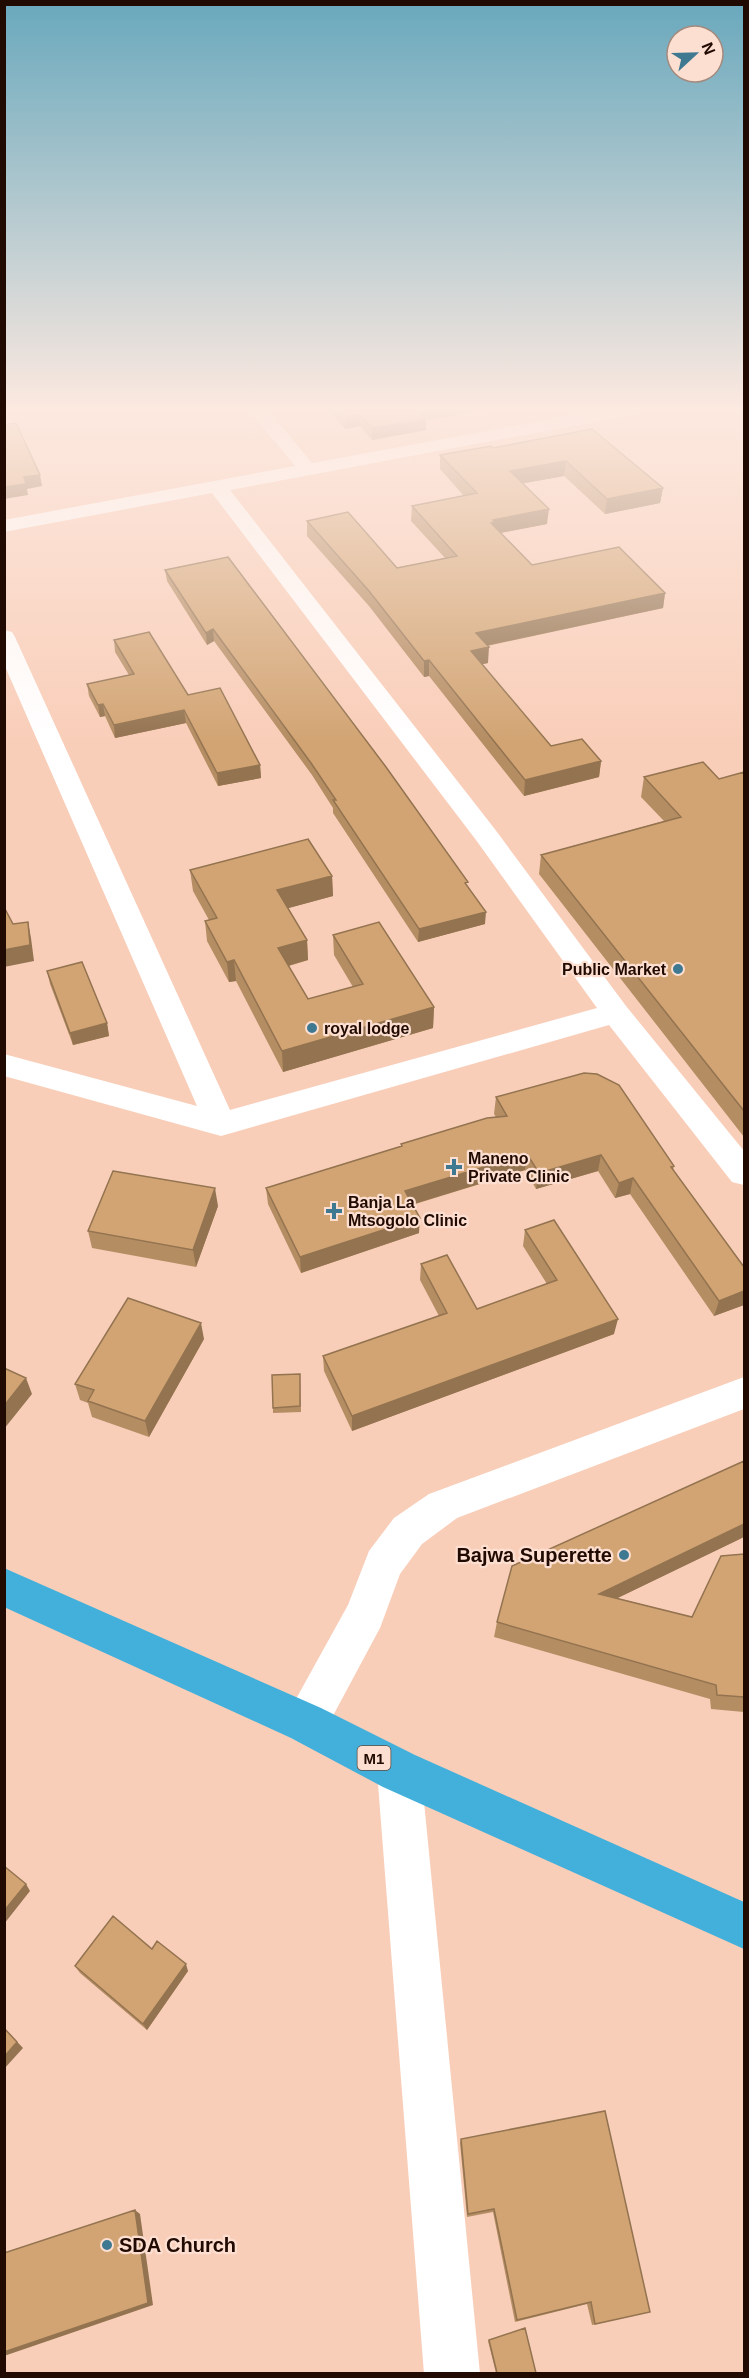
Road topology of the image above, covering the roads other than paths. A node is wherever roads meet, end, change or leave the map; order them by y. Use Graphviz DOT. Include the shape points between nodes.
graph roads {
  1 [pos="37,520"];
  2 [pos="242,520"];
  3 [pos="4,526"];
  4 [pos="4,637"];
  5 [pos="616,1013"];
  6 [pos="4,1065"];
  7 [pos="221,1124"];
  8 [pos="744,1173"];
  9 [pos="744,1393"];
  10 [pos="4,1587"];
  11 [pos="306,1723"];
  12 [pos="399,1771"];
  13 [pos="744,1926"];
  14 [pos="452,2373"];
  1 -- 3 [label="street"];
  2 -- 5 [label="street" via="485,834"];
  4 -- 7 [label="street"];
  5 -- 7 [label="street"];
  5 -- 8 [label="street"];
  6 -- 7 [label="street"];
  9 -- 11 [label="street" via="443,1506 408,1531 383,1564 366,1614"];
  10 -- 11 [label="highway, M1"];
  11 -- 12 [label="highway, M1"];
  12 -- 13 [label="highway, M1"];
  12 -- 14 [label="street"];
}
